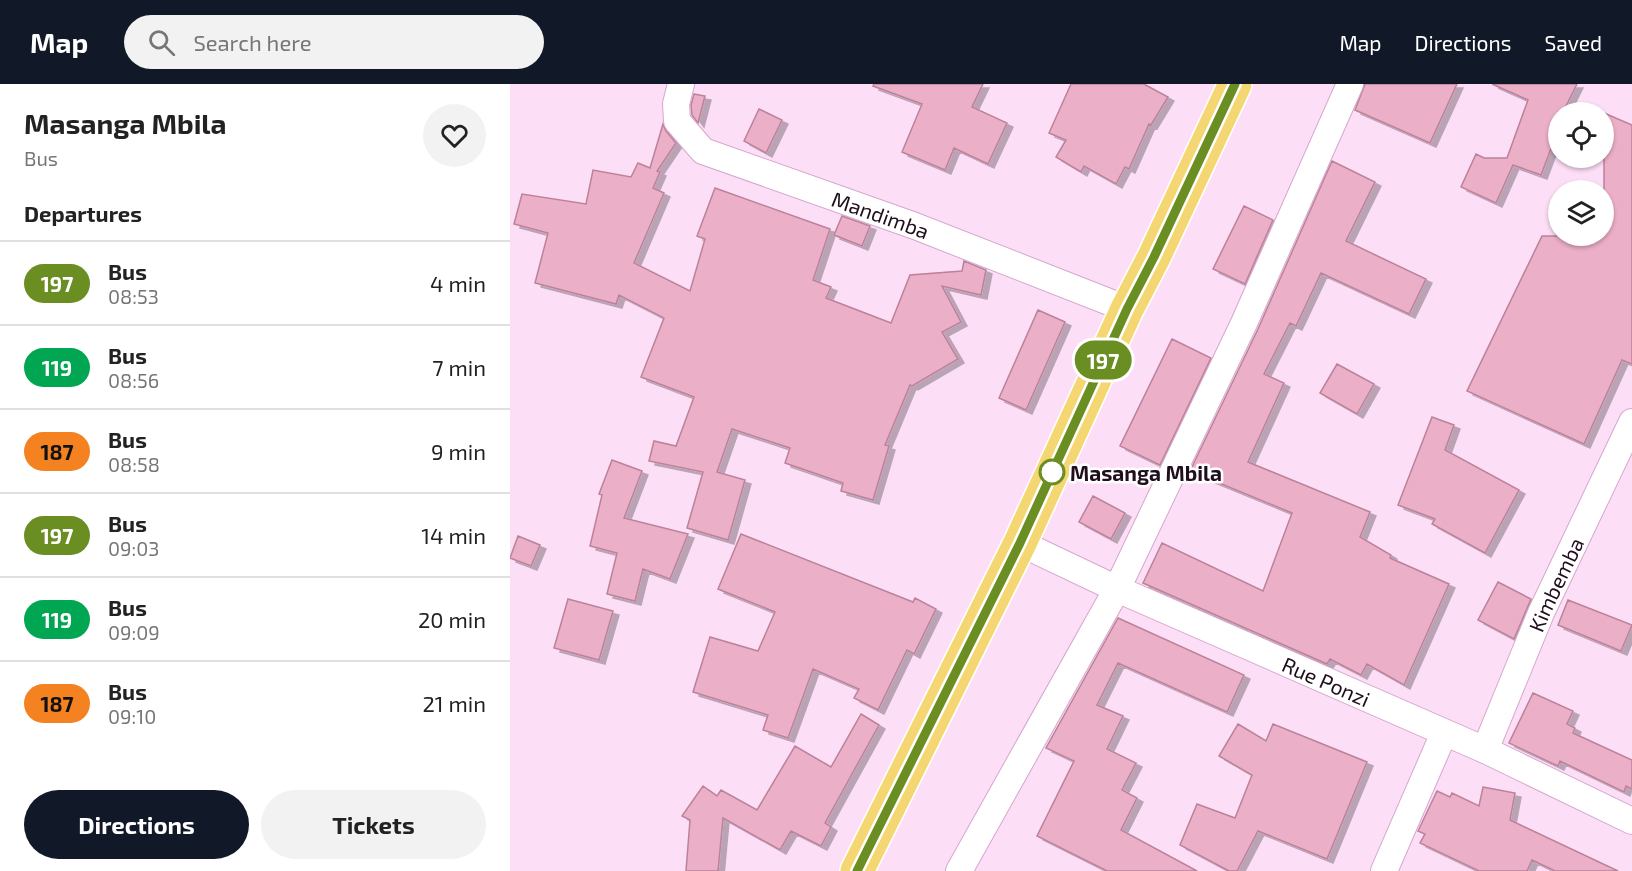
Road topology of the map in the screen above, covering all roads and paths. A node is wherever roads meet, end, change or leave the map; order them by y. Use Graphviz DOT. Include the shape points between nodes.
graph roads {
  1 [pos="681,84"];
  2 [pos="1235,84"];
  3 [pos="1350,84"];
  4 [pos="1127,309"];
  5 [pos="1632,422"];
  6 [pos="1020,543"];
  7 [pos="1117,589"];
  8 [pos="1444,733"];
  9 [pos="1485,750"];
  10 [pos="1632,820"];
  11 [pos="857,871"];
  12 [pos="959,871"];
  13 [pos="1384,871"];
  1 -- 4 [label="street, Mandimba" via="677,121 704,151 915,226"];
  2 -- 4 [label="highway"];
  3 -- 7 [label="street" via="1244,323"];
  4 -- 6 [label="highway"];
  5 -- 9 [label="street, Kimbemba" via="1541,613"];
  6 -- 7 [label="street, Rue Ponzi"];
  6 -- 11 [label="highway"];
  7 -- 8 [label="street, Rue Ponzi"];
  7 -- 12 [label="street"];
  8 -- 9 [label="street, Rue Ponzi"];
  8 -- 13 [label="street"];
  9 -- 10 [label="street, Rue Ponzi"];
}
